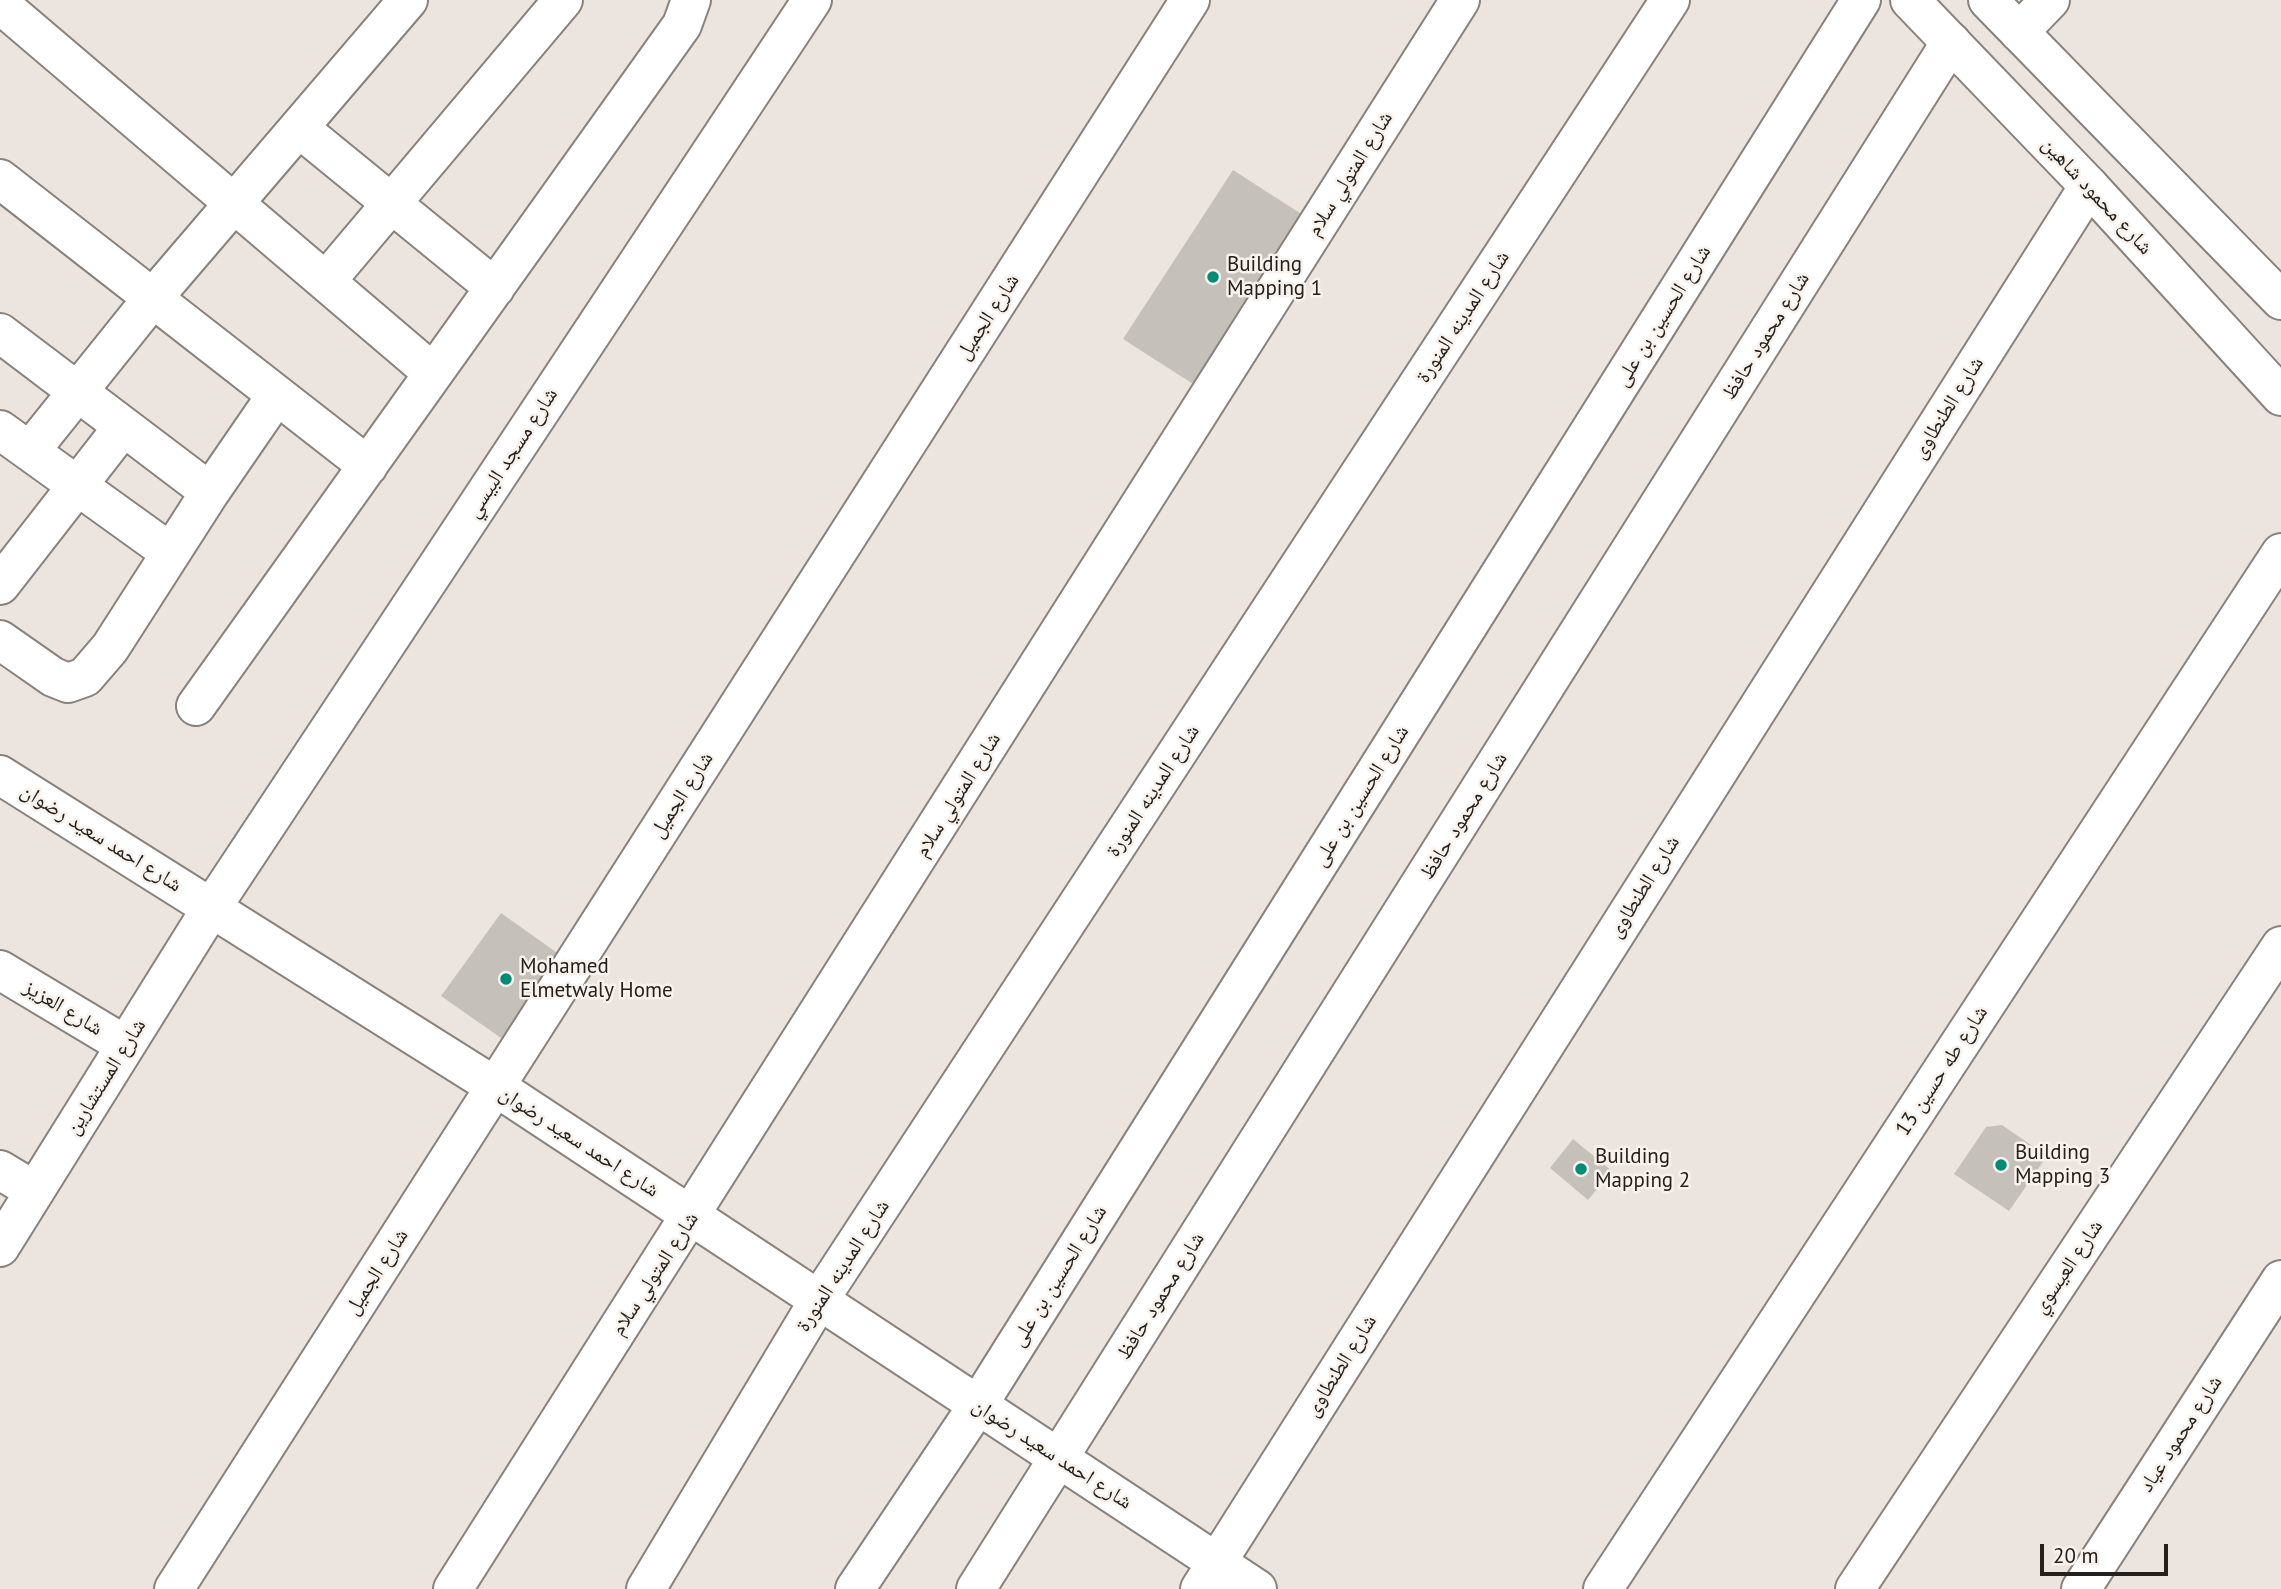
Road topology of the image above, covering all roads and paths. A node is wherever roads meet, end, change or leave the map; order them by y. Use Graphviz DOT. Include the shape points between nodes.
graph roads {
  1 [pos="408,0"];
  2 [pos="563,0"];
  3 [pos="691,0"];
  4 [pos="812,0"];
  5 [pos="1190,0"];
  6 [pos="1460,0"];
  7 [pos="1670,0"];
  8 [pos="1861,0"];
  9 [pos="1910,0"];
  10 [pos="1988,0"];
  11 [pos="2050,0"];
  12 [pos="0,4"];
  13 [pos="2019,32"];
  14 [pos="1951,42"];
  15 [pos="299,128"];
  16 [pos="0,179"];
  17 [pos="2089,186"];
  18 [pos="235,204"];
  19 [pos="392,204"];
  20 [pos="326,281"];
  21 [pos="495,288"];
  22 [pos="152,299"];
  23 [pos="2281,300"];
  24 [pos="6,352"];
  25 [pos="433,373"];
  26 [pos="76,390"];
  27 [pos="276,396"];
  28 [pos="2281,396"];
  29 [pos="123,426"];
  30 [pos="15,441"];
  31 [pos="368,466"];
  32 [pos="77,486"];
  33 [pos="209,492"];
  34 [pos="171,553"];
  35 [pos="2281,553"];
  36 [pos="0,585"];
  37 [pos="0,640"];
  38 [pos="196,706"];
  39 [pos="0,775"];
  40 [pos="212,907"];
  41 [pos="2281,946"];
  42 [pos="0,971"];
  43 [pos="125,1045"];
  44 [pos="496,1087"];
  45 [pos="0,1170"];
  46 [pos="35,1191"];
  47 [pos="692,1216"];
  48 [pos="0,1247"];
  49 [pos="2281,1280"];
  50 [pos="819,1300"];
  51 [pos="978,1405"];
  52 [pos="1059,1458"];
  53 [pos="1208,1576"];
  54 [pos="174,1589"];
  55 [pos="453,1589"];
  56 [pos="646,1589"];
  57 [pos="855,1589"];
  58 [pos="976,1589"];
  59 [pos="1257,1589"];
  60 [pos="1603,1589"];
  61 [pos="1855,1589"];
  62 [pos="2081,1589"];
  1 -- 15 [label="street"];
  2 -- 19 [label="street"];
  3 -- 21 [label="street" via="682,25"];
  4 -- 40 [label="street, شارع مسجد البيسي"];
  5 -- 44 [label="street, شارع الجميل"];
  6 -- 47 [label="street, شارع المتولي سلام"];
  7 -- 50 [label="street, شارع المدينه المنورة"];
  8 -- 51 [label="street, شارع الحسين بن على"];
  9 -- 14 [label="street, شارع محمود شاهين"];
  10 -- 13 [label="street"];
  11 -- 13 [label="street"];
  12 -- 18 [label="street"];
  13 -- 23 [label="street"];
  14 -- 17 [label="street, شارع محمود شاهين"];
  14 -- 52 [label="street, شارع محمود حافظ"];
  15 -- 18 [label="street"];
  15 -- 19 [label="street"];
  16 -- 22 [label="street"];
  17 -- 28 [label="street, شارع محمود شاهين"];
  17 -- 53 [label="street, شارع الطنطاوى"];
  18 -- 20 [label="street"];
  18 -- 22 [label="street"];
  19 -- 20 [label="street"];
  19 -- 21 [label="street"];
  20 -- 25 [label="street"];
  21 -- 25 [label="street"];
  22 -- 26 [label="street"];
  22 -- 27 [label="street"];
  24 -- 26 [label="street"];
  25 -- 31 [label="street"];
  26 -- 29 [label="street"];
  26 -- 30 [label="street"];
  27 -- 31 [label="street"];
  27 -- 33 [label="street"];
  29 -- 32 [label="street"];
  29 -- 33 [label="street"];
  30 -- 32 [label="street"];
  31 -- 38 [label="street"];
  32 -- 34 [label="street"];
  32 -- 36 [label="street"];
  33 -- 34 [label="street"];
  34 -- 37 [label="street" via="110,648 85,677 68,682 53,677"];
  35 -- 60 [label="street, شارع طه حسين 13"];
  39 -- 40 [label="street, شارع احمد سعيد رضوان"];
  40 -- 43 [label="street, شارع المستشارين"];
  40 -- 44 [label="street, شارع احمد سعيد رضوان"];
  41 -- 61 [label="street, شارع العيسوي"];
  42 -- 43 [label="street, شارع العزيز"];
  43 -- 46 [label="street, شارع المستشارين"];
  44 -- 47 [label="street, شارع احمد سعيد رضوان"];
  44 -- 54 [label="street, شارع الجميل"];
  45 -- 46 [label="street"];
  46 -- 48 [label="street, شارع المستشارين"];
  47 -- 50 [label="street, شارع احمد سعيد رضوان"];
  47 -- 55 [label="street, شارع المتولي سلام"];
  49 -- 62 [label="street, شارع محمود عياد"];
  50 -- 51 [label="street, شارع احمد سعيد رضوان"];
  50 -- 56 [label="street, شارع المدينه المنورة"];
  51 -- 52 [label="street, شارع احمد سعيد رضوان"];
  51 -- 57 [label="street, شارع الحسين بن على"];
  52 -- 53 [label="street, شارع احمد سعيد رضوان"];
  52 -- 58 [label="street, شارع محمود حافظ"];
  53 -- 59 [label="street, شارع احمد سعيد رضوان"];
}
